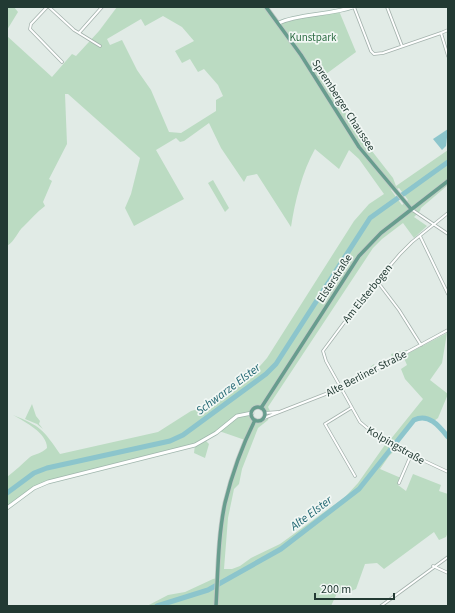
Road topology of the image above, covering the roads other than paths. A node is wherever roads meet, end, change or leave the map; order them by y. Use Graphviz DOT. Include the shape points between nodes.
graph roads {
  1 [pos="48,7"];
  2 [pos="102,7"];
  3 [pos="266,7"];
  4 [pos="353,7"];
  5 [pos="387,7"];
  6 [pos="278,23"];
  7 [pos="448,30"];
  8 [pos="79,33"];
  9 [pos="441,33"];
  10 [pos="100,46"];
  11 [pos="402,46"];
  12 [pos="448,56"];
  13 [pos="62,62"];
  14 [pos="448,181"];
  15 [pos="412,210"];
  16 [pos="448,213"];
  17 [pos="433,224"];
  18 [pos="448,234"];
  19 [pos="420,236"];
  20 [pos="377,281"];
  21 [pos="448,294"];
  22 [pos="448,330"];
  23 [pos="421,345"];
  24 [pos="341,388"];
  25 [pos="262,408"];
  26 [pos="351,408"];
  27 [pos="282,411"];
  28 [pos="252,413"];
  29 [pos="265,413"];
  30 [pos="264,418"];
  31 [pos="255,420"];
  32 [pos="411,455"];
  33 [pos="448,472"];
  34 [pos="355,476"];
  35 [pos="399,483"];
  36 [pos="7,508"];
  37 [pos="448,556"];
  38 [pos="433,566"];
  39 [pos="448,573"];
  40 [pos="216,606"];
  41 [pos="381,606"];
  1 -- 8 [label="street"];
  1 -- 13 [label="street" via="31,24 30,29"];
  2 -- 8 [label="street"];
  3 -- 6 [label="main road, Spremberger Chaussee"];
  4 -- 6 [label="main road"];
  4 -- 11 [label="street" via="374,54"];
  5 -- 11 [label="street"];
  6 -- 15 [label="main road, Spremberger Chaussee" via="306,62 359,147"];
  7 -- 9 [label="street"];
  8 -- 10 [label="street"];
  9 -- 11 [label="street"];
  9 -- 12 [label="street"];
  14 -- 15 [label="main road, Elsterstraße"];
  15 -- 17 [label="street"];
  15 -- 25 [label="main road, Elsterstraße" via="374,240 359,256"];
  16 -- 17 [label="street, Am Elsterbogen"];
  17 -- 18 [label="street"];
  17 -- 19 [label="street, Am Elsterbogen"];
  19 -- 20 [label="street, Am Elsterbogen"];
  19 -- 21 [label="street"];
  20 -- 23 [label="street" via="400,310"];
  20 -- 24 [label="street, Am Elsterbogen" via="324,348 324,358"];
  22 -- 23 [label="street, Alte Berliner Straße"];
  23 -- 24 [label="street, Alte Berliner Straße"];
  24 -- 26 [label="street, Kolpingstraße"];
  24 -- 27 [label="street, Alte Berliner Straße"];
  25 -- 28 [label="main road" via="256,408"];
  25 -- 29 [label="main road"];
  26 -- 32 [label="street, Kolpingstraße" via="363,425"];
  26 -- 34 [label="street" via="325,424"];
  27 -- 29 [label="street, Alte Berliner Straße"];
  27 -- 30 [label="street, Alte Berliner Straße"];
  28 -- 31 [label="main road"];
  28 -- 36 [label="main road" via="237,416 216,433 194,445 48,482 34,488"];
  29 -- 30 [label="main road"];
  30 -- 31 [label="main road"];
  31 -- 40 [label="main road" via="241,449 225,503"];
  32 -- 33 [label="street, Kolpingstraße"];
  32 -- 35 [label="street"];
  37 -- 38 [label="street"];
  38 -- 39 [label="street"];
  38 -- 41 [label="street"];
}
